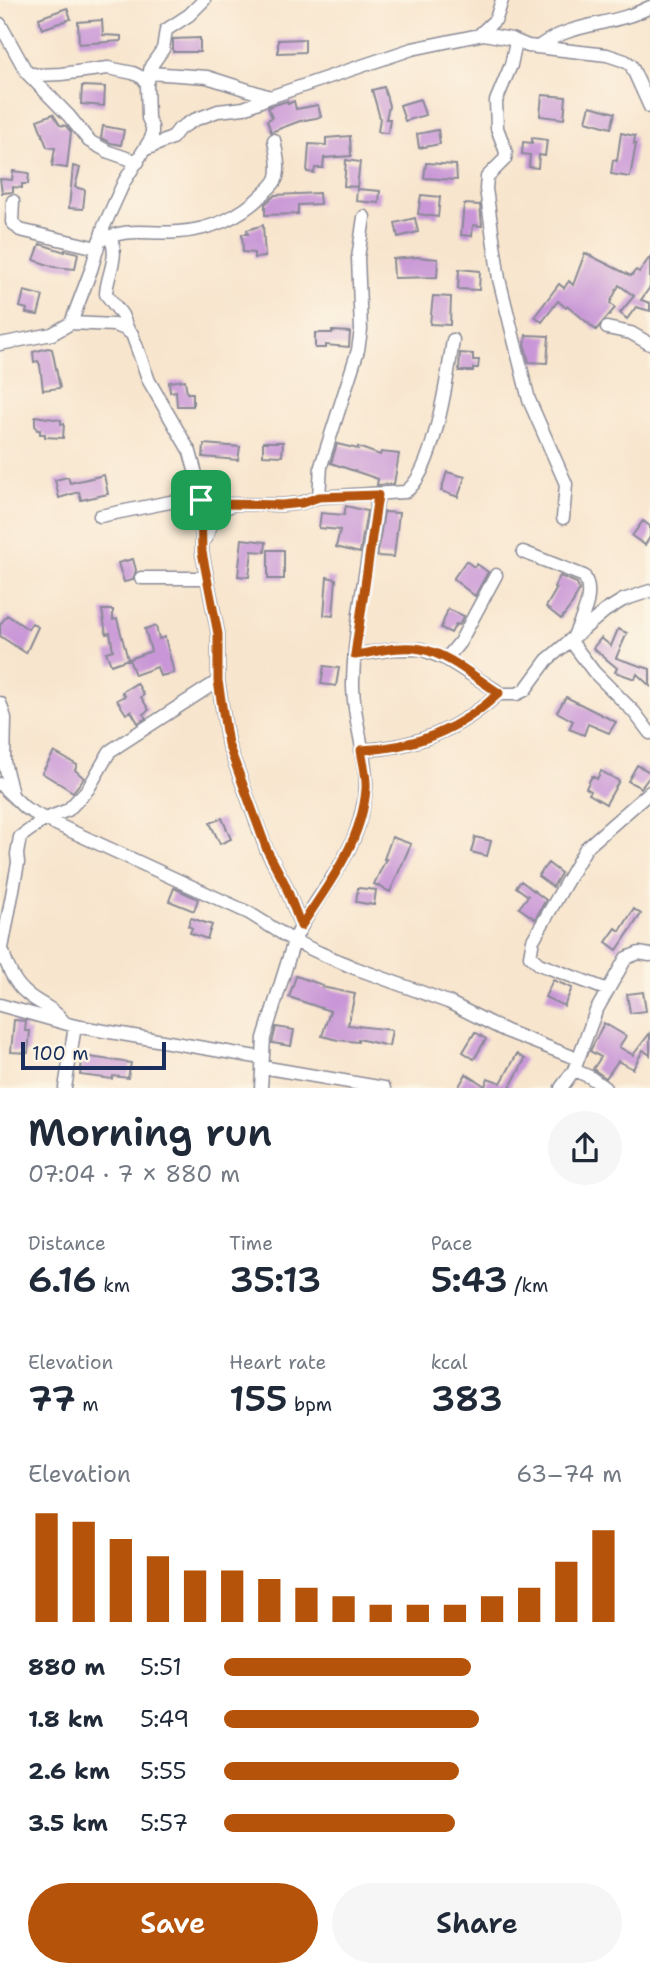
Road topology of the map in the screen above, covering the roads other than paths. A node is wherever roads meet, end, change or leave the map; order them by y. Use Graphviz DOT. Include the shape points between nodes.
graph roads {
  1 [pos="204,0"];
  2 [pos="502,0"];
  3 [pos="650,7"];
  4 [pos="0,24"];
  5 [pos="479,35"];
  6 [pos="516,42"];
  7 [pos="538,47"];
  8 [pos="27,73"];
  9 [pos="149,79"];
  10 [pos="270,97"];
  11 [pos="650,107"];
  12 [pos="274,140"];
  13 [pos="146,149"];
  14 [pos="138,162"];
  15 [pos="13,201"];
  16 [pos="364,217"];
  17 [pos="102,242"];
  18 [pos="71,323"];
  19 [pos="607,328"];
  20 [pos="128,330"];
  21 [pos="453,340"];
  22 [pos="0,344"];
  23 [pos="650,344"];
  24 [pos="378,495"];
  25 [pos="319,497"];
  26 [pos="201,500"];
  27 [pos="233,504"];
  28 [pos="100,516"];
  29 [pos="563,518"];
  30 [pos="202,552"];
  31 [pos="523,552"];
  32 [pos="496,575"];
  33 [pos="141,578"];
  34 [pos="208,578"];
  35 [pos="650,591"];
  36 [pos="572,638"];
  37 [pos="355,655"];
  38 [pos="446,659"];
  39 [pos="218,681"];
  40 [pos="499,693"];
  41 [pos="0,704"];
  42 [pos="650,733"];
  43 [pos="361,750"];
  44 [pos="0,784"];
  45 [pos="650,792"];
  46 [pos="12,794"];
  47 [pos="45,819"];
  48 [pos="301,926"];
  49 [pos="294,941"];
  50 [pos="1,955"];
  51 [pos="650,955"];
  52 [pos="608,990"];
  53 [pos="0,1006"];
  54 [pos="69,1024"];
  55 [pos="262,1063"];
  56 [pos="576,1065"];
  57 [pos="65,1088"];
  58 [pos="261,1088"];
  59 [pos="384,1088"];
  60 [pos="561,1088"];
  61 [pos="605,1088"];
  1 -- 9 [label="street" via="169,26"];
  2 -- 5 [label="street" via="496,19"];
  3 -- 7 [label="street" via="631,16 567,30"];
  4 -- 8 [label="street"];
  5 -- 6 [label="street"];
  5 -- 10 [label="street" via="412,49"];
  6 -- 7 [label="street"];
  6 -- 29 [label="street" via="496,101 505,159 487,177 486,189 501,288 529,400 566,484"];
  7 -- 11 [label="street" via="625,61"];
  8 -- 9 [label="street" via="108,68"];
  8 -- 14 [label="street" via="89,141"];
  9 -- 10 [label="street" via="207,77"];
  9 -- 13 [label="street" via="152,138"];
  10 -- 13 [label="street" via="194,120 172,138"];
  12 -- 17 [label="street" via="278,164 274,183 240,213 194,230 121,231"];
  13 -- 14 [label="street"];
  14 -- 17 [label="street" via="104,226"];
  15 -- 17 [label="street" via="12,222 20,230"];
  16 -- 25 [label="street" via="358,258 358,350 321,466"];
  17 -- 18 [label="street"];
  17 -- 20 [label="street" via="115,247 106,294"];
  18 -- 20 [label="street"];
  18 -- 22 [label="street" via="52,334"];
  19 -- 23 [label="street" via="631,333"];
  20 -- 26 [label="street" via="149,381 190,452"];
  21 -- 24 [label="street" via="438,420 418,479 405,492"];
  24 -- 25 [label="street"];
  24 -- 37 [label="street"];
  25 -- 27 [label="street" via="292,504"];
  26 -- 27 [label="street"];
  26 -- 28 [label="street"];
  26 -- 30 [label="street"];
  27 -- 30 [label="street" via="215,516"];
  30 -- 34 [label="street"];
  31 -- 36 [label="street" via="584,576 589,584"];
  32 -- 38 [label="street"];
  33 -- 34 [label="street"];
  34 -- 39 [label="street" via="218,634"];
  35 -- 36 [label="street" via="623,600"];
  36 -- 40 [label="street" via="547,660 525,690"];
  36 -- 42 [label="street" via="594,672"];
  37 -- 38 [label="street" via="408,648"];
  37 -- 43 [label="street" via="354,704"];
  38 -- 40 [label="street"];
  39 -- 47 [label="street" via="110,751 80,799 68,810"];
  39 -- 48 [label="street" via="228,744"];
  40 -- 43 [label="street" via="447,731 408,745"];
  41 -- 46 [label="street" via="5,718 4,762"];
  43 -- 48 [label="street" via="366,788 360,821 346,857"];
  44 -- 46 [label="street"];
  45 -- 52 [label="street" via="586,848 531,947 530,956 539,964"];
  46 -- 47 [label="street"];
  47 -- 49 [label="street" via="249,913"];
  47 -- 50 [label="street" via="20,837"];
  48 -- 49 [label="street"];
  49 -- 55 [label="street" via="264,1038"];
  49 -- 56 [label="street" via="448,1002"];
  50 -- 54 [label="street" via="24,991"];
  51 -- 52 [label="street" via="626,958"];
  52 -- 56 [label="street"];
  53 -- 54 [label="street"];
  54 -- 55 [label="street"];
  54 -- 57 [label="street"];
  55 -- 58 [label="street"];
  55 -- 59 [label="street"];
  56 -- 60 [label="street"];
  56 -- 61 [label="street"];
}
